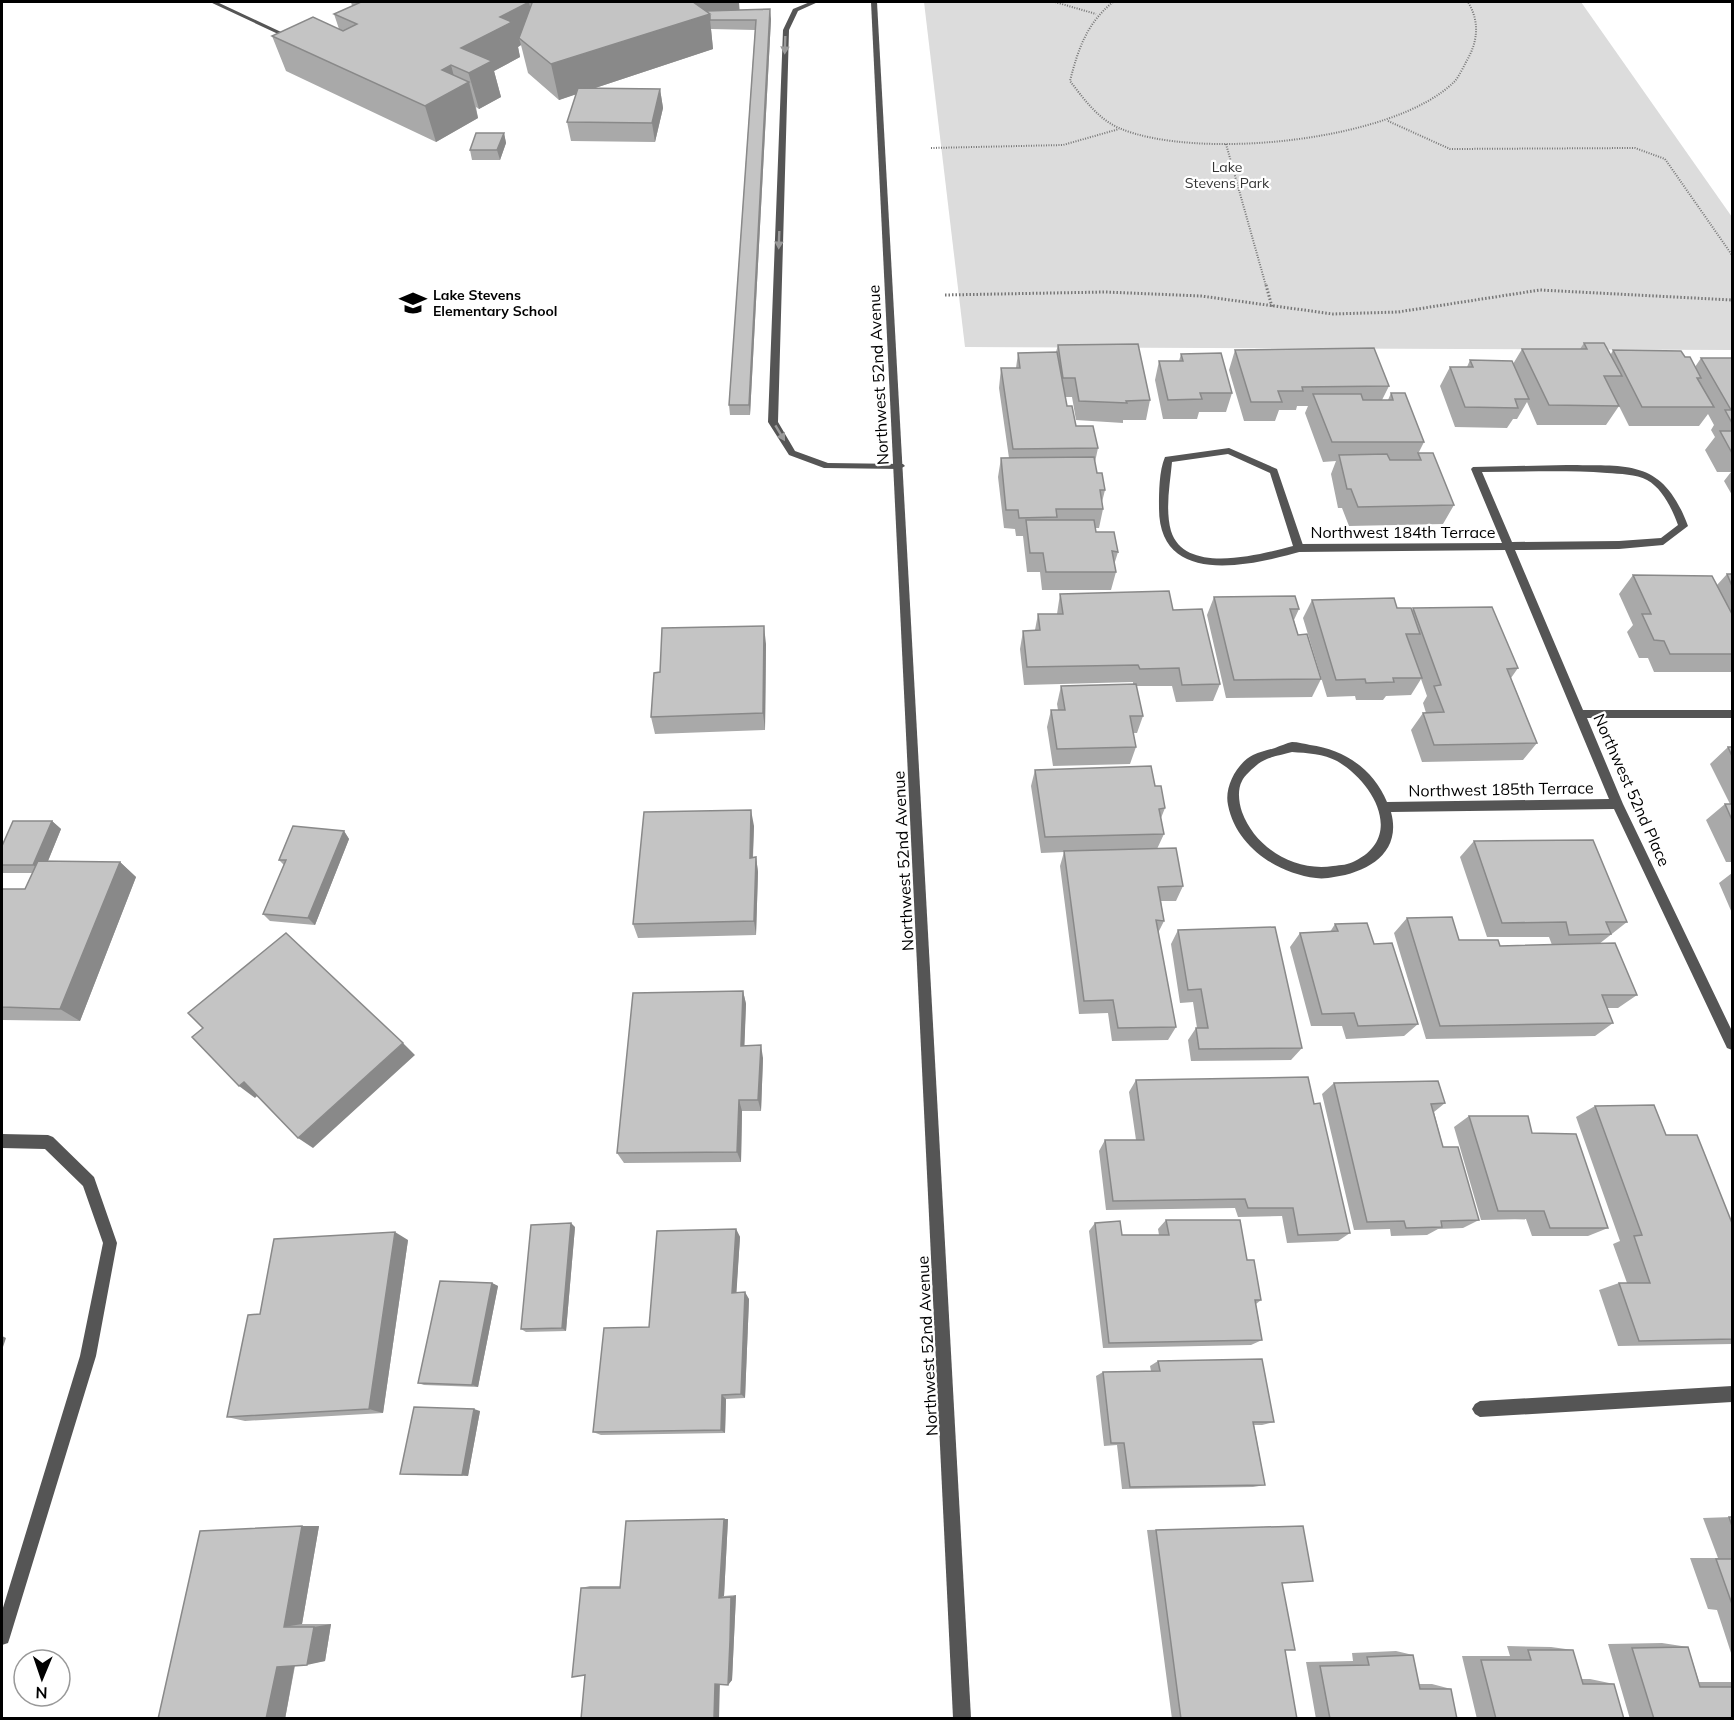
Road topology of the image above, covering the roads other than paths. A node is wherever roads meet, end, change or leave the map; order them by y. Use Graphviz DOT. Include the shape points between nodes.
graph roads {
  1 [pos="213,2"];
  2 [pos="815,2"];
  3 [pos="874,2"];
  4 [pos="301,43"];
  5 [pos="900,466"];
  6 [pos="1476,469"];
  7 [pos="1507,546"];
  8 [pos="1299,548"];
  9 [pos="1581,714"];
  10 [pos="1732,714"];
  11 [pos="1617,804"];
  12 [pos="1386,807"];
  13 [pos="1729,1027"];
  14 [pos="1732,1044"];
  15 [pos="2,1142"];
  16 [pos="1732,1394"];
  17 [pos="1479,1409"];
  18 [pos="2,1637"];
  19 [pos="962,1719"];
  1 -- 4 [label="street"];
  2 -- 5 [label="street, one-way" via="795,10 786,30 773,422 792,453 827,466"];
  3 -- 5 [label="street, Northwest 52nd Avenue"];
  5 -- 19 [label="street, Northwest 52nd Avenue"];
  6 -- 7 [label="street, Northwest 52nd Place"];
  6 -- 7 [label="street, Northwest 184th Terrace" via="1614,470 1650,477 1675,504 1683,526 1663,541"];
  7 -- 8 [label="street, Northwest 184th Terrace"];
  7 -- 9 [label="street, Northwest 52nd Place"];
  8 -- 8 [label="street" via="1274,471 1229,451 1168,459 1164,505 1168,537 1184,554 1224,564"];
  9 -- 10 [label="street"];
  9 -- 11 [label="street, Northwest 52nd Place"];
  11 -- 12 [label="street, Northwest 185th Terrace"];
  11 -- 13 [label="street, Northwest 52nd Place"];
  12 -- 12 [label="street, Northwest 185th Terrace" via="1376,788 1359,771 1339,757 1315,749 1292,747 1269,751 1251,760 1238,774 1231,792 1233,811 1243,833 1261,852 1286,866 1314,874 1341,873 1364,865 1381,849 1388,829"];
  13 -- 14 [label="street, Northwest 52nd Place"];
  15 -- 18 [label="street" via="48,1142 89,1182 110,1243 88,1356"];
  16 -- 17 [label="street"];
}
